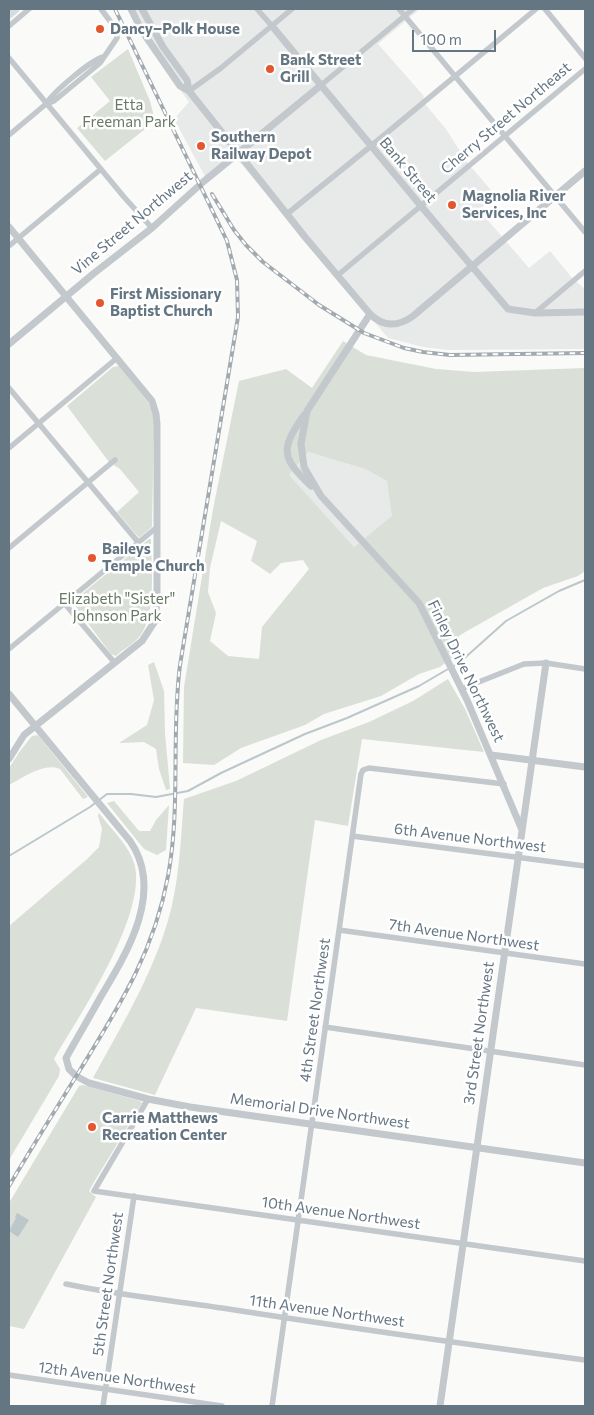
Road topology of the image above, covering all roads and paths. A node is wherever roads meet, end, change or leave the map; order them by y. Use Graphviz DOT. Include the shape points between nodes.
graph roads {
  1 [pos="15,9"];
  2 [pos="29,9"];
  3 [pos="102,9"];
  4 [pos="131,9"];
  5 [pos="142,9"];
  6 [pos="257,9"];
  7 [pos="292,9"];
  8 [pos="399,9"];
  9 [pos="413,9"];
  10 [pos="536,9"];
  11 [pos="545,9"];
  12 [pos="9,14"];
  13 [pos="405,15"];
  14 [pos="9,26"];
  15 [pos="272,26"];
  16 [pos="9,58"];
  17 [pos="585,58"];
  18 [pos="585,69"];
  19 [pos="454,75"];
  20 [pos="320,86"];
  21 [pos="189,91"];
  22 [pos="46,104"];
  23 [pos="9,135"];
  24 [pos="505,136"];
  25 [pos="371,146"];
  26 [pos="238,154"];
  27 [pos="101,169"];
  28 [pos="585,171"];
  29 [pos="555,196"];
  30 [pos="421,206"];
  31 [pos="287,214"];
  32 [pos="9,227"];
  33 [pos="152,228"];
  34 [pos="585,232"];
  35 [pos="18,238"];
  36 [pos="9,246"];
  37 [pos="471,266"];
  38 [pos="585,270"];
  39 [pos="338,275"];
  40 [pos="66,296"];
  41 [pos="585,312"];
  42 [pos="535,313"];
  43 [pos="370,314"];
  44 [pos="9,344"];
  45 [pos="116,358"];
  46 [pos="9,388"];
  47 [pos="307,410"];
  48 [pos="38,423"];
  49 [pos="9,448"];
  50 [pos="116,460"];
  51 [pos="88,483"];
  52 [pos="321,496"];
  53 [pos="156,528"];
  54 [pos="138,542"];
  55 [pos="9,548"];
  56 [pos="65,604"];
  57 [pos="9,649"];
  58 [pos="114,662"];
  59 [pos="546,663"];
  60 [pos="585,669"];
  61 [pos="462,689"];
  62 [pos="9,694"];
  63 [pos="35,726"];
  64 [pos="491,755"];
  65 [pos="9,759"];
  66 [pos="532,760"];
  67 [pos="585,767"];
  68 [pos="504,784"];
  69 [pos="522,830"];
  70 [pos="352,836"];
  71 [pos="518,857"];
  72 [pos="585,866"];
  73 [pos="339,930"];
  74 [pos="504,953"];
  75 [pos="585,964"];
  76 [pos="325,1027"];
  77 [pos="490,1051"];
  78 [pos="585,1065"];
  79 [pos="148,1099"];
  80 [pos="312,1123"];
  81 [pos="477,1147"];
  82 [pos="585,1163"];
  83 [pos="134,1196"];
  84 [pos="298,1220"];
  85 [pos="463,1244"];
  86 [pos="585,1261"];
  87 [pos="66,1284"];
  88 [pos="119,1295"];
  89 [pos="284,1318"];
  90 [pos="450,1341"];
  91 [pos="585,1360"];
  92 [pos="9,1376"];
  93 [pos="105,1389"];
  94 [pos="103,1406"];
  95 [pos="222,1406"];
  96 [pos="272,1406"];
  97 [pos="440,1406"];
  1 -- 12 [label="highway"];
  2 -- 14 [label="street"];
  3 -- 22 [label="street" via="116,29 117,38 100,63"];
  4 -- 21 [label="street" via="163,64 180,86"];
  5 -- 21 [label="street" via="163,47 187,80"];
  6 -- 15 [label="street"];
  7 -- 15 [label="street"];
  8 -- 13 [label="street"];
  9 -- 13 [label="street"];
  10 -- 19 [label="street"];
  11 -- 17 [label="street"];
  13 -- 19 [label="street"];
  13 -- 20 [label="street"];
  15 -- 20 [label="street, Bank Street"];
  15 -- 21 [label="street"];
  16 -- 22 [label="street"];
  18 -- 24 [label="street, Cherry Street Northeast"];
  19 -- 24 [label="street"];
  19 -- 25 [label="street"];
  20 -- 25 [label="street, Bank Street"];
  20 -- 26 [label="street, Vine Street Northwest"];
  21 -- 26 [label="street"];
  22 -- 23 [label="street"];
  22 -- 27 [label="street"];
  24 -- 29 [label="street"];
  24 -- 30 [label="street, Cherry Street Northeast"];
  25 -- 30 [label="street, Bank Street"];
  25 -- 31 [label="street"];
  26 -- 31 [label="street"];
  26 -- 33 [label="street, Vine Street Northwest"];
  27 -- 33 [label="street"];
  27 -- 35 [label="street"];
  28 -- 29 [label="street"];
  29 -- 34 [label="street"];
  29 -- 37 [label="street"];
  30 -- 37 [label="street, Bank Street"];
  30 -- 39 [label="street, Cherry Street Northeast"];
  31 -- 39 [label="street"];
  32 -- 35 [label="street"];
  33 -- 40 [label="street, Vine Street Northwest"];
  35 -- 36 [label="street"];
  35 -- 40 [label="street"];
  37 -- 42 [label="street, Bank Street" via="508,309"];
  37 -- 43 [label="street" via="407,320 386,324"];
  38 -- 42 [label="street"];
  39 -- 43 [label="street"];
  40 -- 44 [label="street, Vine Street Northwest"];
  40 -- 45 [label="street"];
  41 -- 42 [label="street, Bank Street"];
  43 -- 47 [label="street, Finley Drive Northwest"];
  45 -- 48 [label="street"];
  45 -- 53 [label="street" via="152,401 156,414"];
  46 -- 48 [label="street"];
  47 -- 52 [label="street, Finley Drive Northwest" via="301,451 304,467"];
  47 -- 52 [label="street, Finley Drive Northwest" via="287,448 289,461"];
  48 -- 49 [label="street"];
  48 -- 51 [label="street"];
  50 -- 51 [label="street"];
  51 -- 54 [label="street"];
  51 -- 55 [label="street"];
  52 -- 61 [label="street, Finley Drive Northwest" via="419,603"];
  53 -- 54 [label="street"];
  53 -- 58 [label="street" via="155,621 142,641"];
  54 -- 56 [label="street"];
  56 -- 57 [label="street"];
  56 -- 58 [label="street"];
  58 -- 63 [label="street"];
  59 -- 60 [label="street"];
  59 -- 61 [label="street" via="524,664"];
  59 -- 66 [label="street, 3rd Street Northwest"];
  61 -- 64 [label="street, Finley Drive Northwest"];
  62 -- 63 [label="street"];
  63 -- 65 [label="street"];
  63 -- 79 [label="street, Memorial Drive Northwest" via="138,852 144,878 142,903 132,938 66,1058 69,1069 89,1083"];
  64 -- 66 [label="street"];
  64 -- 68 [label="street, Finley Drive Northwest"];
  66 -- 67 [label="street"];
  66 -- 69 [label="street, 3rd Street Northwest"];
  68 -- 69 [label="street, Finley Drive Northwest"];
  68 -- 70 [label="street, 4th Street Northwest" via="366,768 361,774"];
  69 -- 71 [label="street, 3rd Street Northwest"];
  70 -- 71 [label="street, 6th Avenue Northwest"];
  70 -- 73 [label="street, 4th Street Northwest"];
  71 -- 72 [label="street, 6th Avenue Northwest"];
  71 -- 74 [label="street, 3rd Street Northwest"];
  73 -- 74 [label="street, 7th Avenue Northwest"];
  73 -- 76 [label="street, 4th Street Northwest"];
  74 -- 75 [label="street, 7th Avenue Northwest"];
  74 -- 77 [label="street, 3rd Street Northwest"];
  76 -- 77 [label="street"];
  76 -- 80 [label="street, 4th Street Northwest"];
  77 -- 78 [label="street"];
  77 -- 81 [label="street, 3rd Street Northwest"];
  79 -- 80 [label="street, Memorial Drive Northwest"];
  79 -- 83 [label="street, 10th Avenue Northwest" via="94,1190"];
  80 -- 81 [label="street, Memorial Drive Northwest"];
  80 -- 84 [label="street, 4th Street Northwest"];
  81 -- 82 [label="street, Memorial Drive Northwest"];
  81 -- 85 [label="street, 3rd Street Northwest"];
  83 -- 84 [label="street, 10th Avenue Northwest"];
  83 -- 88 [label="street, 5th Street Northwest"];
  84 -- 85 [label="street, 10th Avenue Northwest"];
  84 -- 89 [label="street, 4th Street Northwest"];
  85 -- 86 [label="street, 10th Avenue Northwest"];
  85 -- 90 [label="street, 3rd Street Northwest"];
  87 -- 88 [label="street, 11th Avenue Northwest"];
  88 -- 89 [label="street, 11th Avenue Northwest"];
  88 -- 93 [label="street, 5th Street Northwest"];
  89 -- 90 [label="street, 11th Avenue Northwest"];
  89 -- 96 [label="street, 4th Street Northwest"];
  90 -- 91 [label="street, 11th Avenue Northwest"];
  90 -- 97 [label="street, 3rd Street Northwest"];
  92 -- 93 [label="street, 12th Avenue Northwest"];
  93 -- 94 [label="street, 5th Street Northwest"];
  93 -- 95 [label="street, 12th Avenue Northwest"];
}
